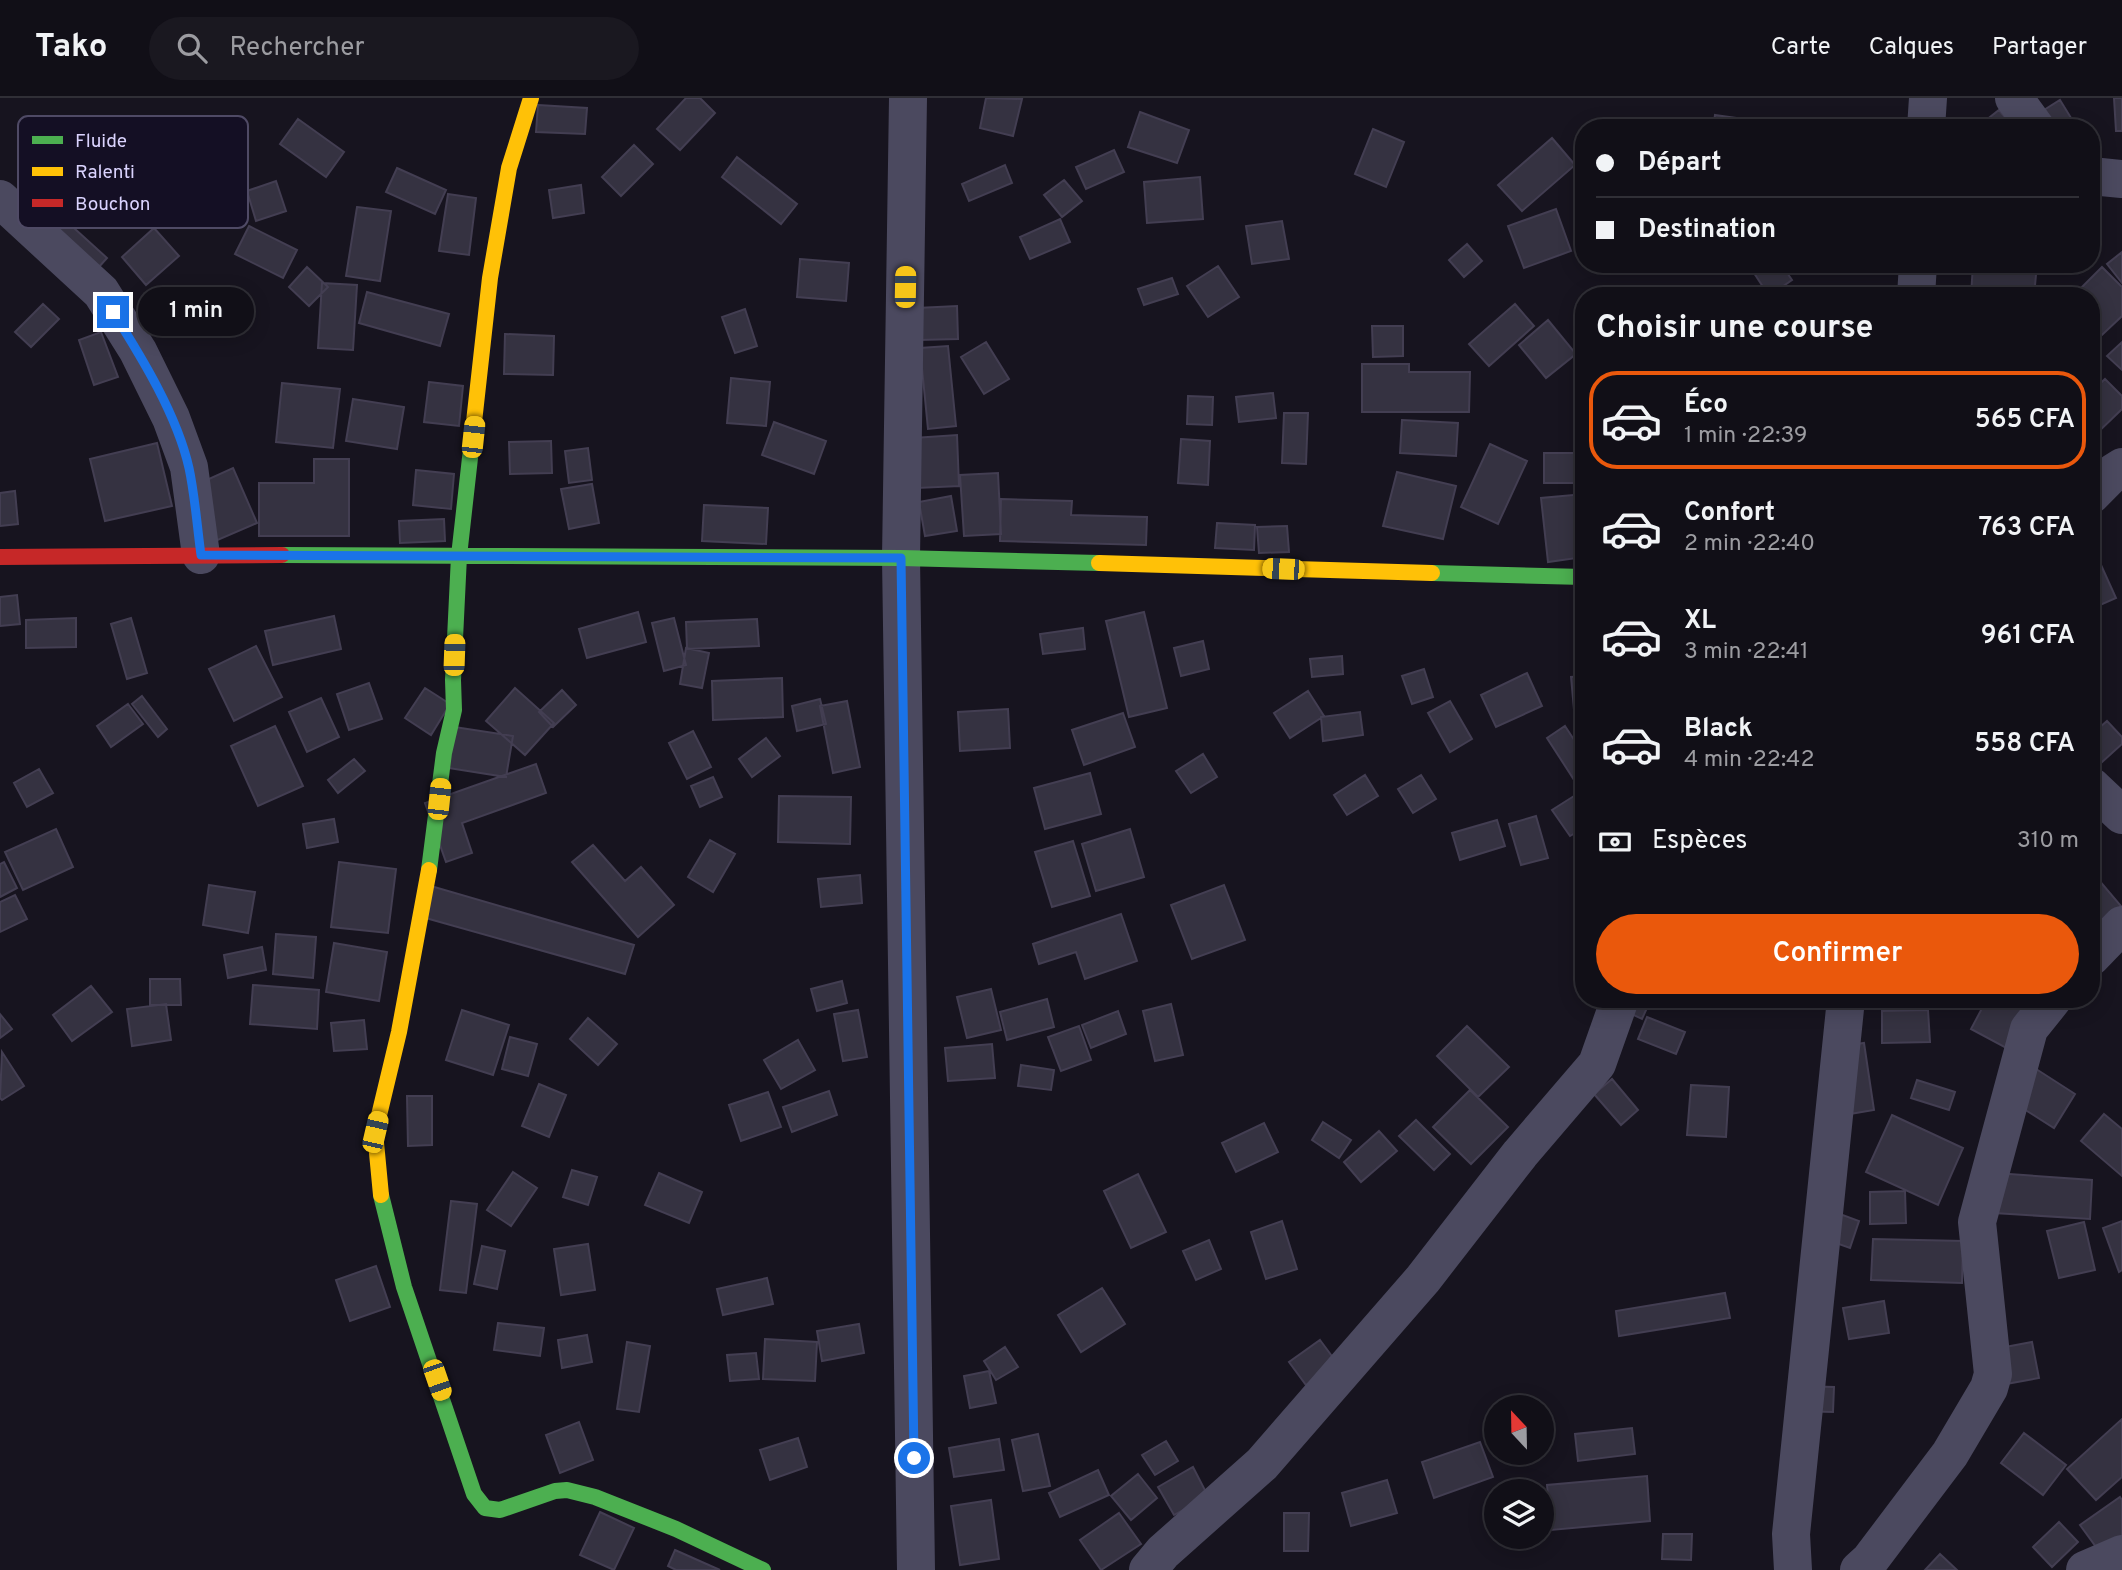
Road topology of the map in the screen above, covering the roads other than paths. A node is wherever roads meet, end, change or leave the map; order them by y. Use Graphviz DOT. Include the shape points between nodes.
graph roads {
  1 [pos="531,98"];
  2 [pos="908,98"];
  3 [pos="2014,98"];
  4 [pos="2029,119"];
  5 [pos="2100,177"];
  6 [pos="2122,179"];
  7 [pos="0,199"];
  8 [pos="18,216"];
  9 [pos="31,228"];
  10 [pos="2122,467"];
  11 [pos="2100,486"];
  12 [pos="201,555"];
  13 [pos="458,555"];
  14 [pos="0,556"];
  15 [pos="901,558"];
  16 [pos="1575,578"];
  17 [pos="2100,794"];
  18 [pos="2122,815"];
  19 [pos="2122,925"];
  20 [pos="2100,948"];
  21 [pos="1617,1008"];
  22 [pos="1845,1008"];
  23 [pos="2046,1008"];
  24 [pos="2122,1554"];
  25 [pos="764,1570"];
  26 [pos="916,1570"];
  27 [pos="1148,1570"];
  28 [pos="1793,1570"];
  29 [pos="1859,1570"];
  30 [pos="2085,1570"];
  1 -- 13 [label="street" via="509,168 490,278"];
  2 -- 15 [label="street"];
  3 -- 4 [label="street"];
  5 -- 6 [label="street"];
  7 -- 8 [label="street"];
  9 -- 12 [label="street" via="101,292 138,351 189,467"];
  10 -- 11 [label="street"];
  12 -- 13 [label="street"];
  12 -- 14 [label="street"];
  13 -- 15 [label="street"];
  13 -- 25 [label="street" via="454,710 399,1032 375,1132 379,1187 404,1287 474,1494 485,1508 500,1510 566,1490 676,1529"];
  15 -- 16 [label="street"];
  15 -- 26 [label="street"];
  17 -- 18 [label="street"];
  19 -- 20 [label="street"];
  21 -- 27 [label="street" via="1597,1064 1423,1279 1262,1464"];
  22 -- 28 [label="street" via="1791,1534"];
  23 -- 29 [label="street" via="2029,1029 1977,1222 1993,1374 1989,1388 1950,1454"];
  24 -- 30 [label="street"];
}
